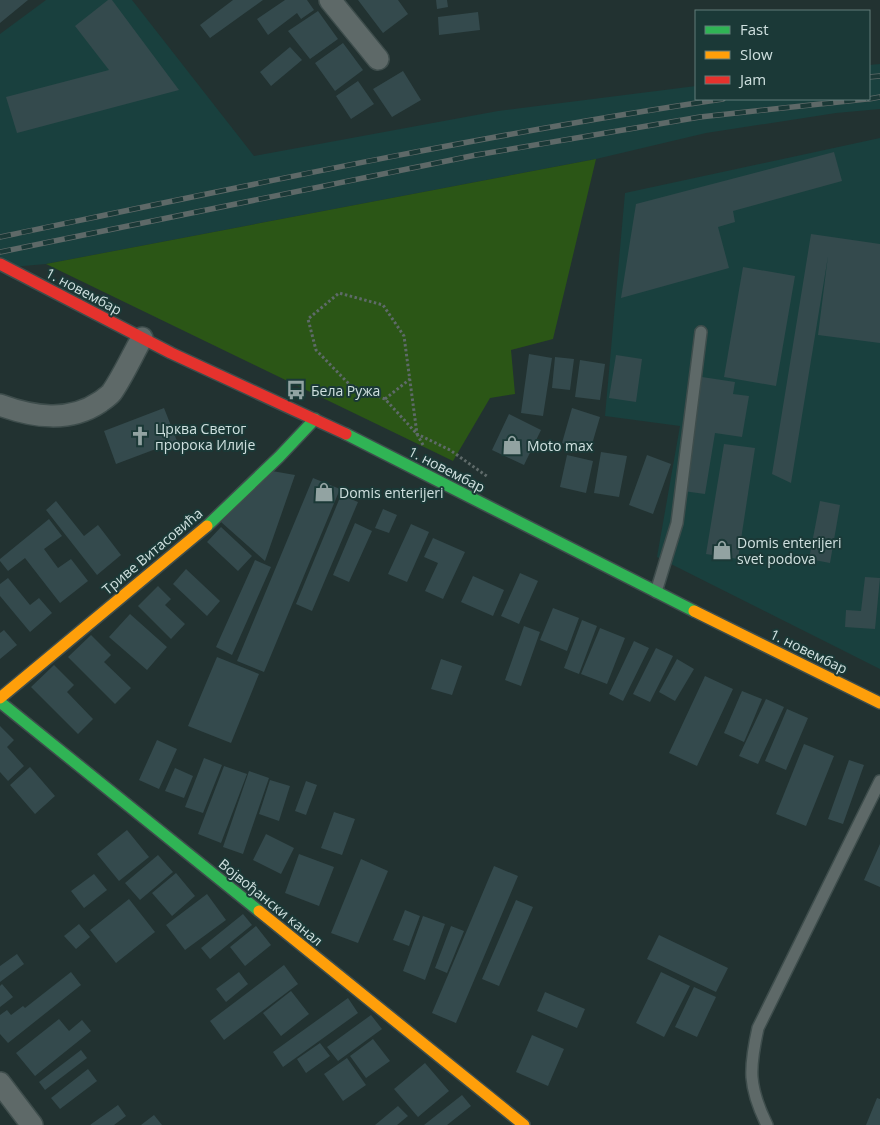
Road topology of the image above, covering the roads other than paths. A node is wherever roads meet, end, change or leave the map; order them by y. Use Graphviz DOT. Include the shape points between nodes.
graph roads {
  1 [pos="330,0"];
  2 [pos="378,59"];
  3 [pos="0,264"];
  4 [pos="701,332"];
  5 [pos="142,338"];
  6 [pos="0,405"];
  7 [pos="315,419"];
  8 [pos="656,592"];
  9 [pos="0,700"];
  10 [pos="880,703"];
  11 [pos="880,781"];
  12 [pos="4,1095"];
  13 [pos="32,1125"];
  14 [pos="524,1125"];
  15 [pos="767,1125"];
  1 -- 2 [label="street"];
  3 -- 5 [label="street, 1. новембар"];
  4 -- 8 [label="lane" via="677,523"];
  5 -- 6 [label="street" via="110,394 74,415 52,417 22,413"];
  5 -- 7 [label="street, 1. новембар"];
  7 -- 8 [label="street, 1. новембар"];
  7 -- 9 [label="street, Триве Витасовића" via="281,458 193,537"];
  8 -- 10 [label="street, 1. новембар"];
  9 -- 14 [label="street, Војвођански канал"];
  11 -- 15 [label="lane" via="758,1028 750,1080"];
  12 -- 13 [label="street"];
}
